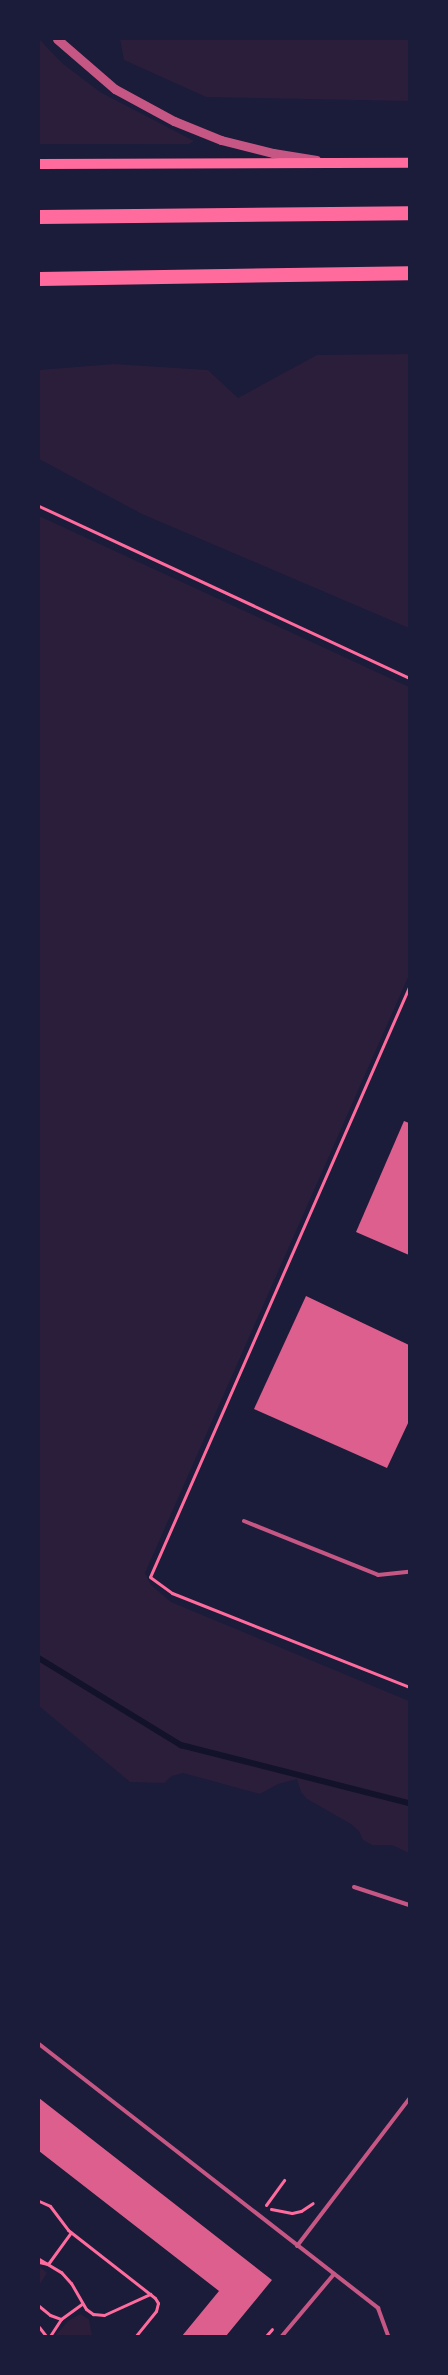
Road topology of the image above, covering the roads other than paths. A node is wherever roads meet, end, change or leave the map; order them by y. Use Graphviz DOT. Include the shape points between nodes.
graph roads {
  1 [pos="57,39"];
  2 [pos="409,162"];
  3 [pos="339,163"];
  4 [pos="39,164"];
  5 [pos="409,213"];
  6 [pos="39,217"];
  7 [pos="409,274"];
  8 [pos="39,279"];
  9 [pos="244,1521"];
  10 [pos="409,1572"];
  11 [pos="354,1887"];
  12 [pos="409,1905"];
  13 [pos="39,2044"];
  14 [pos="409,2099"];
  15 [pos="297,2246"];
  16 [pos="334,2274"];
  17 [pos="282,2336"];
  18 [pos="388,2336"];
  1 -- 3 [label="street" via="115,89 174,120 221,140 273,153"];
  2 -- 3 [label="main road"];
  3 -- 4 [label="main road"];
  5 -- 6 [label="highway"];
  7 -- 8 [label="highway"];
  9 -- 10 [label="lane" via="378,1575"];
  11 -- 12 [label="lane"];
  13 -- 15 [label="lane"];
  14 -- 15 [label="lane"];
  15 -- 16 [label="lane"];
  16 -- 17 [label="lane"];
  16 -- 18 [label="lane" via="378,2308"];
}
